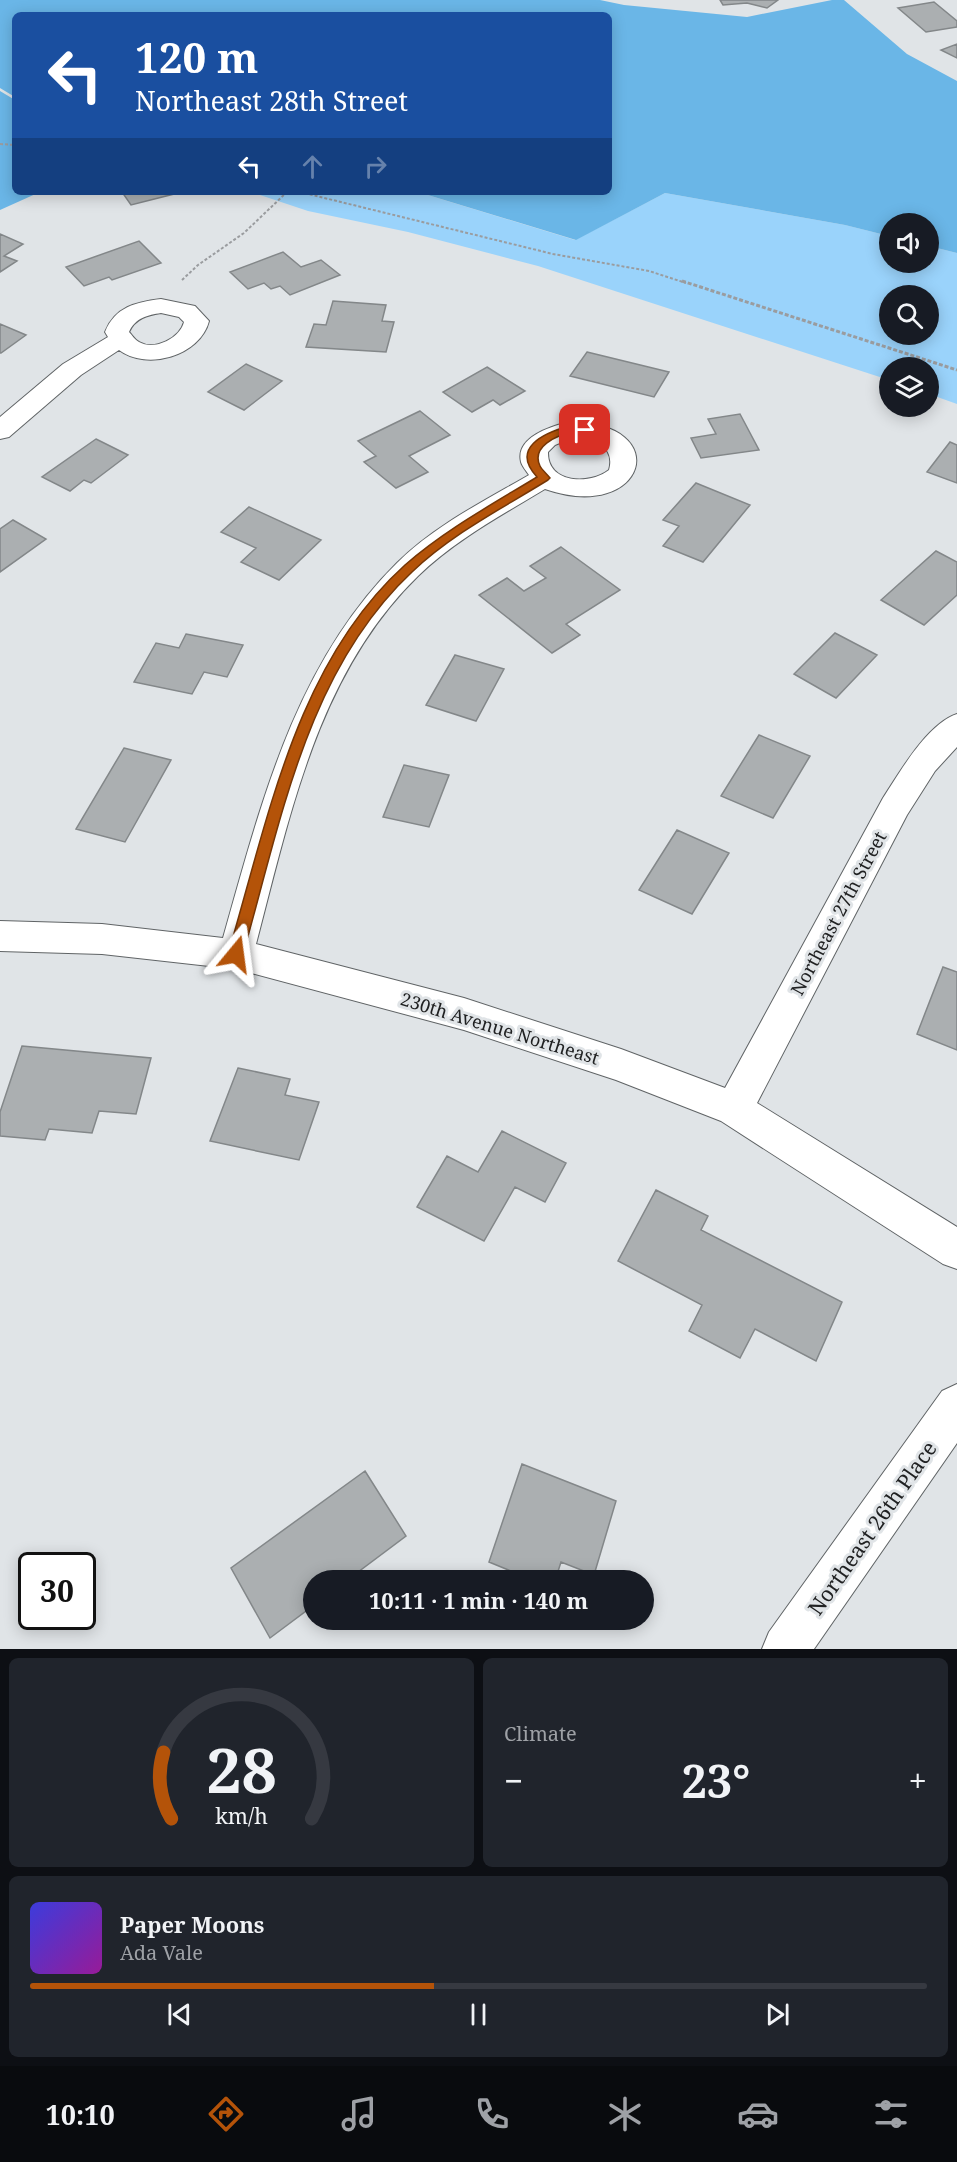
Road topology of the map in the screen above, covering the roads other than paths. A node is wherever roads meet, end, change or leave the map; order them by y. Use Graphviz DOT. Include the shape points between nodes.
graph roads {
  1 [pos="120,340"];
  2 [pos="0,431"];
  3 [pos="544,478"];
  4 [pos="957,726"];
  5 [pos="0,936"];
  6 [pos="236,954"];
  7 [pos="734,1109"];
  8 [pos="957,1250"];
  9 [pos="957,1406"];
  10 [pos="786,1649"];
  1 -- 1 [label="street" via="137,350 162,351 185,343 196,329 196,321 184,310 161,306 135,311 117,332"];
  1 -- 2 [label="street" via="78,363"];
  3 -- 6 [label="street" via="449,535 407,570 366,616 328,675 293,754"];
  4 -- 7 [label="street, Northeast 27th Street" via="924,762 895,807"];
  5 -- 6 [label="street, 230th Avenue Northeast" via="102,939"];
  6 -- 7 [label="street, 230th Avenue Northeast" via="464,1014 621,1065"];
  7 -- 8 [label="street, 230th Avenue Northeast"];
  9 -- 10 [label="street, Northeast 26th Place"];
}
